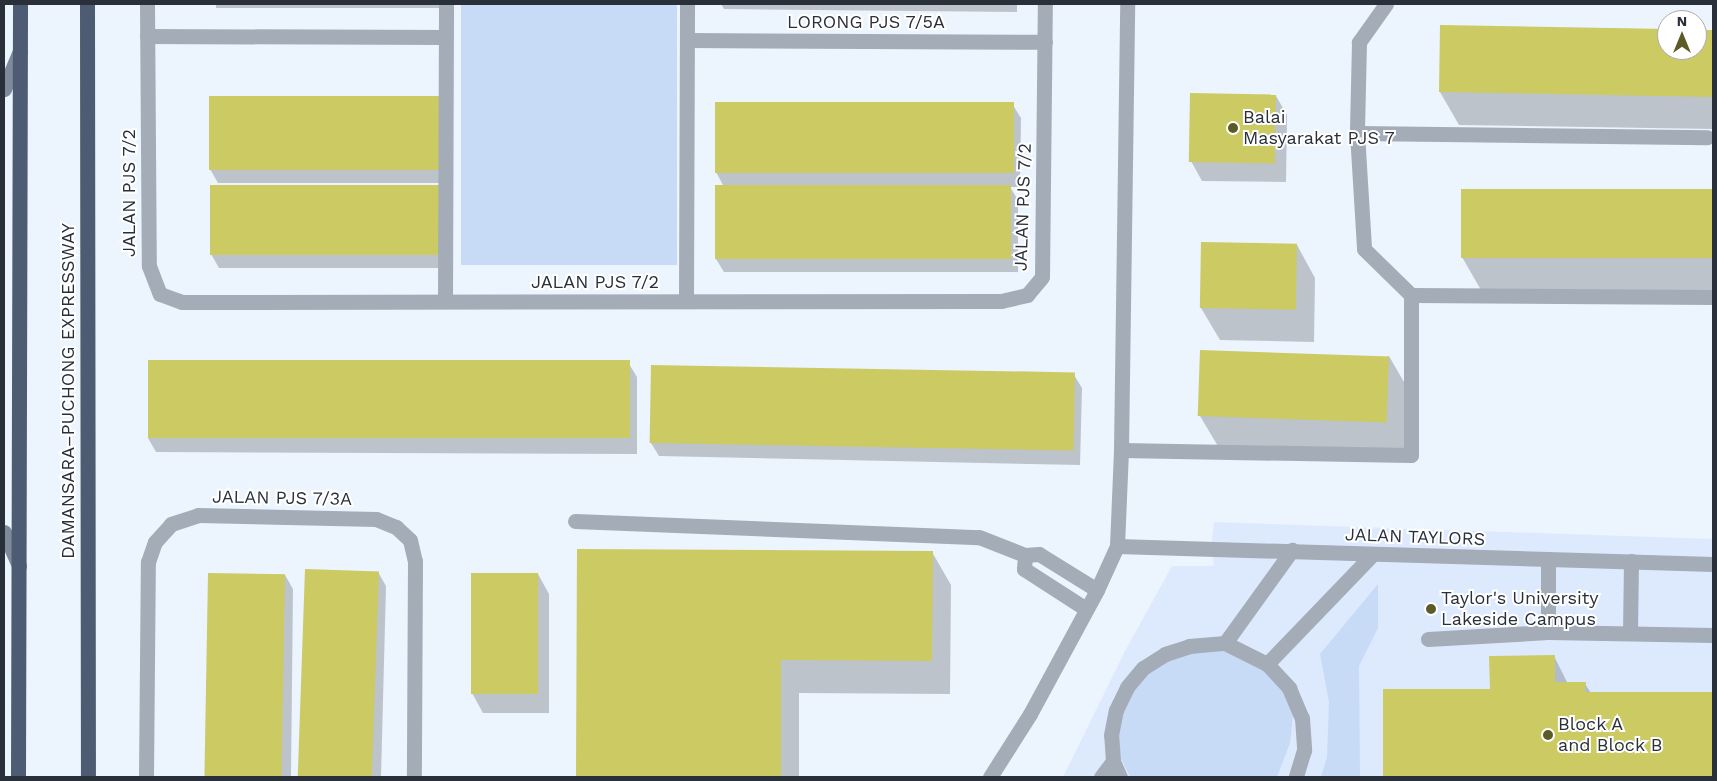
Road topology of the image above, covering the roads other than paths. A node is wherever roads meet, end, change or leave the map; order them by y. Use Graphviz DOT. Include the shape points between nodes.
graph roads {
  1 [pos="20,4"];
  2 [pos="87,4"];
  3 [pos="147,4"];
  4 [pos="446,4"];
  5 [pos="687,4"];
  6 [pos="1045,4"];
  7 [pos="1127,4"];
  8 [pos="1386,4"];
  9 [pos="147,36"];
  10 [pos="446,37"];
  11 [pos="687,40"];
  12 [pos="1045,42"];
  13 [pos="21,50"];
  14 [pos="4,89"];
  15 [pos="1357,133"];
  16 [pos="1707,137"];
  17 [pos="1411,295"];
  18 [pos="1713,297"];
  19 [pos="445,301"];
  20 [pos="686,301"];
  21 [pos="1121,450"];
  22 [pos="575,521"];
  23 [pos="4,532"];
  24 [pos="1117,546"];
  25 [pos="1292,550"];
  26 [pos="1025,555"];
  27 [pos="1372,555"];
  28 [pos="1548,559"];
  29 [pos="1631,561"];
  30 [pos="1713,564"];
  31 [pos="20,569"];
  32 [pos="1097,590"];
  33 [pos="1086,609"];
  34 [pos="1548,632"];
  35 [pos="1630,633"];
  36 [pos="1713,636"];
  37 [pos="1428,639"];
  38 [pos="1225,643"];
  39 [pos="1267,664"];
  40 [pos="1113,761"];
  41 [pos="18,777"];
  42 [pos="88,777"];
  43 [pos="146,777"];
  44 [pos="414,777"];
  45 [pos="990,777"];
  46 [pos="1101,777"];
  47 [pos="1120,777"];
  48 [pos="1296,777"];
  1 -- 13 [label="highway"];
  2 -- 42 [label="highway, DAMANSARA–PUCHONG EXPRESSWAY"];
  3 -- 9 [label="street, JALAN PJS 7/2"];
  4 -- 10 [label="street"];
  5 -- 11 [label="street"];
  6 -- 12 [label="street, JALAN PJS 7/2"];
  7 -- 21 [label="street"];
  8 -- 15 [label="street" via="1359,42"];
  9 -- 10 [label="street"];
  9 -- 19 [label="street, JALAN PJS 7/2" via="148,266 160,294 182,302"];
  10 -- 19 [label="street"];
  11 -- 12 [label="street, LORONG PJS 7/5A"];
  11 -- 20 [label="street"];
  12 -- 20 [label="street, JALAN PJS 7/2" via="1042,277 1027,295 1001,301"];
  13 -- 14 [label="main road"];
  13 -- 31 [label="highway"];
  15 -- 16 [label="street"];
  15 -- 17 [label="street" via="1364,250"];
  17 -- 18 [label="street"];
  17 -- 21 [label="street" via="1411,455"];
  19 -- 20 [label="street, JALAN PJS 7/2"];
  21 -- 24 [label="street"];
  22 -- 26 [label="street" via="979,537"];
  23 -- 31 [label="main road"];
  24 -- 25 [label="street, JALAN TAYLORS"];
  24 -- 32 [label="street"];
  25 -- 27 [label="street, JALAN TAYLORS"];
  25 -- 38 [label="street"];
  26 -- 32 [label="street" via="1039,554"];
  26 -- 33 [label="street" via="1024,569"];
  27 -- 28 [label="street, JALAN TAYLORS"];
  27 -- 39 [label="street"];
  28 -- 29 [label="street, JALAN TAYLORS"];
  28 -- 34 [label="street"];
  29 -- 30 [label="street, JALAN TAYLORS"];
  29 -- 35 [label="street"];
  31 -- 41 [label="highway"];
  32 -- 33 [label="street"];
  33 -- 45 [label="street" via="1030,714"];
  34 -- 35 [label="street"];
  34 -- 37 [label="street"];
  35 -- 36 [label="street"];
  38 -- 39 [label="street"];
  38 -- 40 [label="street" via="1189,646 1165,654 1143,668 1127,687 1116,710 1111,735"];
  39 -- 48 [label="street" via="1289,688 1302,718 1304,750"];
  40 -- 46 [label="street"];
  40 -- 47 [label="street"];
  43 -- 44 [label="street, JALAN PJS 7/3A" via="148,562 155,542 172,524 198,515 376,519 396,527 410,540 415,561"];
}
